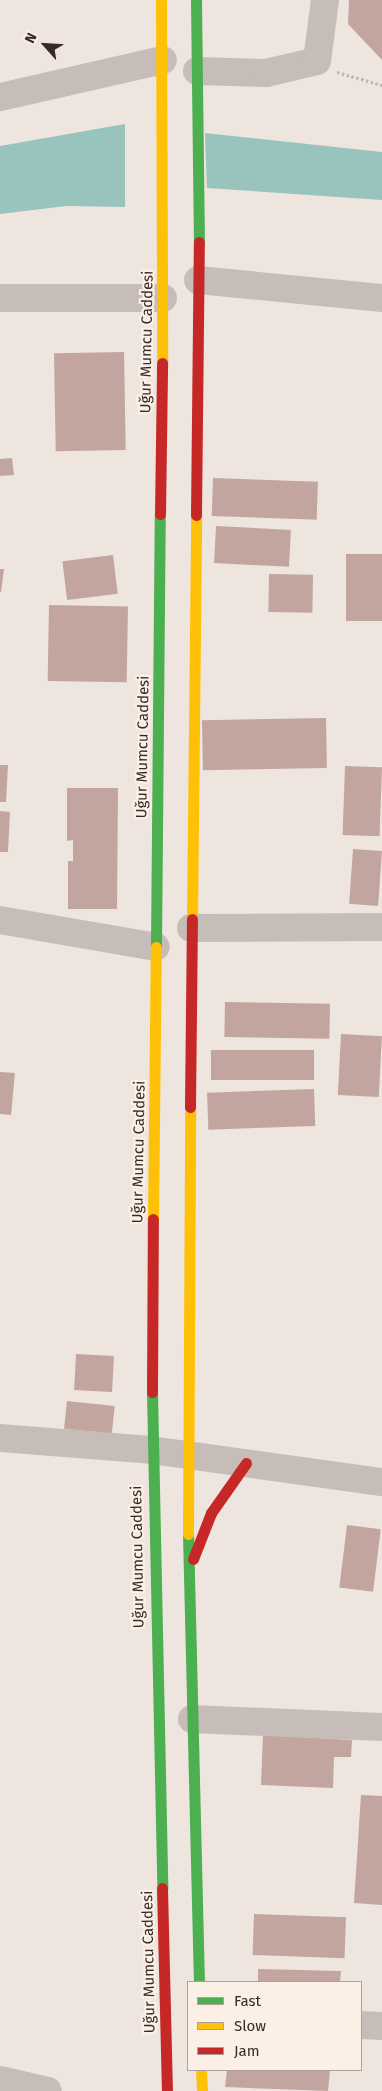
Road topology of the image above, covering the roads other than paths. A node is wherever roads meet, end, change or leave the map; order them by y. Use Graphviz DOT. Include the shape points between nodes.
graph roads {
  1 [pos="161,0"];
  2 [pos="196,0"];
  3 [pos="326,0"];
  4 [pos="163,60"];
  5 [pos="197,71"];
  6 [pos="0,97"];
  7 [pos="198,280"];
  8 [pos="0,298"];
  9 [pos="163,298"];
  10 [pos="382,298"];
  11 [pos="0,920"];
  12 [pos="382,927"];
  13 [pos="192,928"];
  14 [pos="156,947"];
  15 [pos="0,1438"];
  16 [pos="151,1450"];
  17 [pos="186,1455"];
  18 [pos="246,1463"];
  19 [pos="382,1482"];
  20 [pos="189,1569"];
  21 [pos="192,1719"];
  22 [pos="382,1727"];
  23 [pos="199,1981"];
  24 [pos="362,2025"];
  25 [pos="382,2026"];
  26 [pos="201,2071"];
  27 [pos="0,2080"];
  28 [pos="48,2091"];
  29 [pos="167,2091"];
  30 [pos="202,2091"];
  1 -- 4 [label="street, Uğur Mumcu Caddesi"];
  2 -- 5 [label="street"];
  3 -- 5 [label="street" via="317,61 266,73"];
  4 -- 6 [label="street"];
  4 -- 9 [label="street, Uğur Mumcu Caddesi"];
  5 -- 7 [label="street"];
  7 -- 10 [label="street"];
  7 -- 13 [label="street"];
  8 -- 9 [label="street"];
  9 -- 14 [label="street, Uğur Mumcu Caddesi"];
  11 -- 14 [label="street"];
  12 -- 13 [label="street"];
  13 -- 17 [label="street"];
  14 -- 16 [label="street, Uğur Mumcu Caddesi"];
  15 -- 16 [label="street"];
  16 -- 17 [label="street"];
  16 -- 29 [label="street, Uğur Mumcu Caddesi"];
  17 -- 18 [label="street"];
  17 -- 20 [label="street"];
  18 -- 19 [label="street"];
  18 -- 20 [label="street" via="211,1513"];
  20 -- 21 [label="street"];
  21 -- 22 [label="street"];
  21 -- 23 [label="street"];
  24 -- 25 [label="street"];
  26 -- 30 [label="street"];
  27 -- 28 [label="street"];
}
